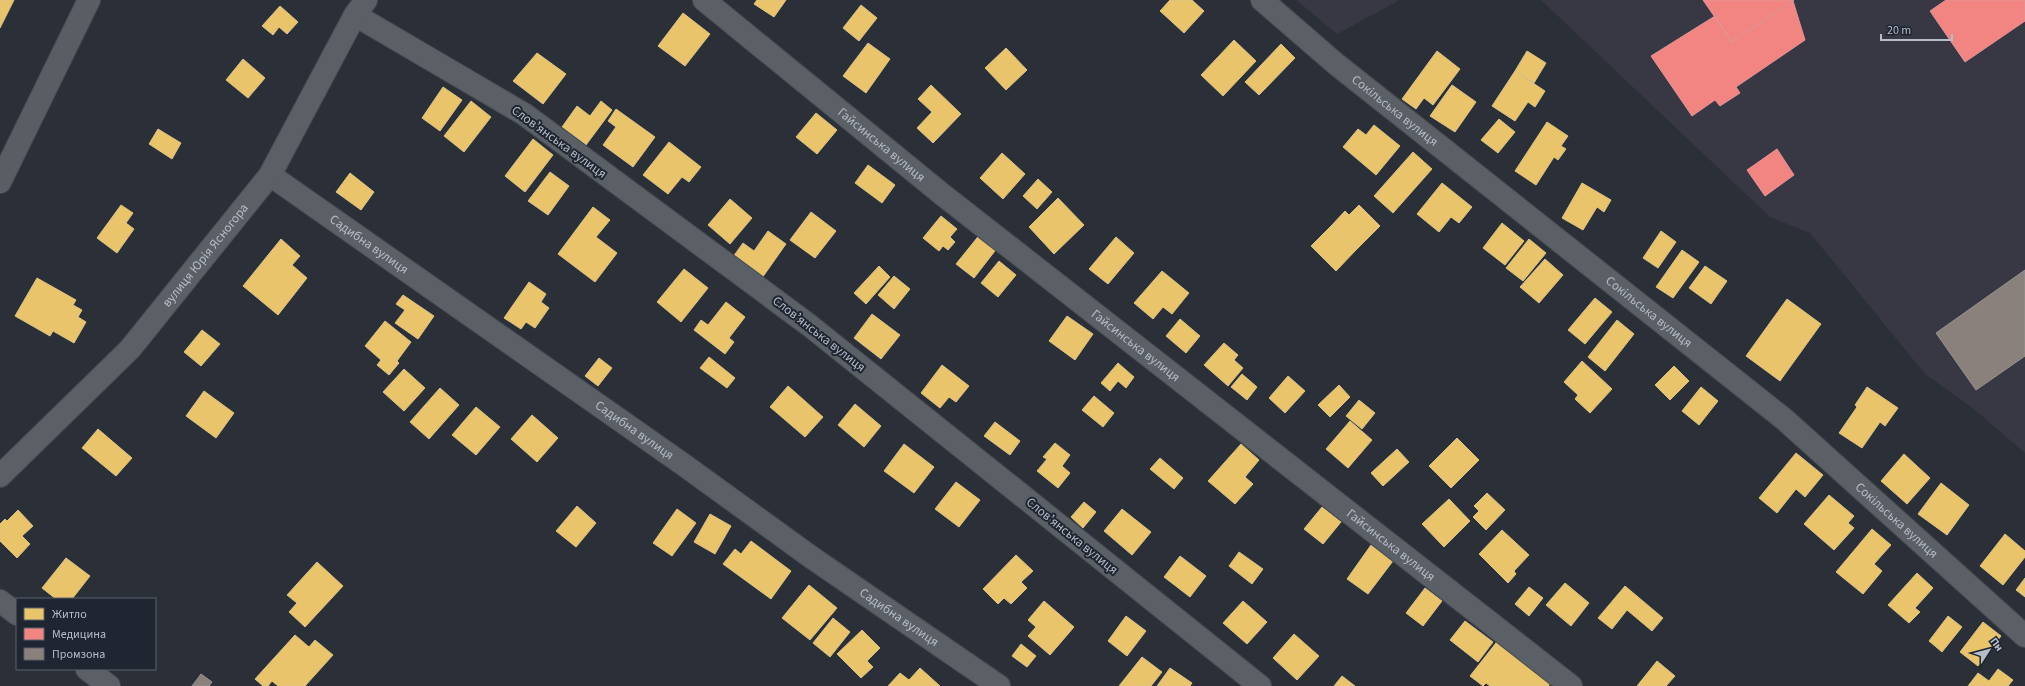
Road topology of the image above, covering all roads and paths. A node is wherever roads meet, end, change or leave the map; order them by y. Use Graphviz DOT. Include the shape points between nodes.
graph roads {
  1 [pos="89,0"];
  2 [pos="704,0"];
  3 [pos="1262,0"];
  4 [pos="361,8"];
  5 [pos="270,175"];
  6 [pos="0,182"];
  7 [pos="0,476"];
  8 [pos="0,601"];
  9 [pos="16,613"];
  10 [pos="2025,636"];
  11 [pos="88,670"];
  12 [pos="109,686"];
  13 [pos="999,686"];
  14 [pos="1260,686"];
  15 [pos="1571,686"];
  1 -- 6 [label="street"];
  2 -- 15 [label="street, Гайсинська вулиця" via="943,195"];
  3 -- 10 [label="street, Сокільська вулиця" via="1336,64 1784,419"];
  4 -- 5 [label="street, вулиця Юрія Ясногора"];
  4 -- 14 [label="street, Словʼянська вулиця" via="524,114 790,311"];
  5 -- 7 [label="street, вулиця Юрія Ясногора" via="130,349"];
  5 -- 13 [label="street, Садибна вулиця" via="811,557"];
  8 -- 9 [label="street"];
  11 -- 12 [label="street"];
}
